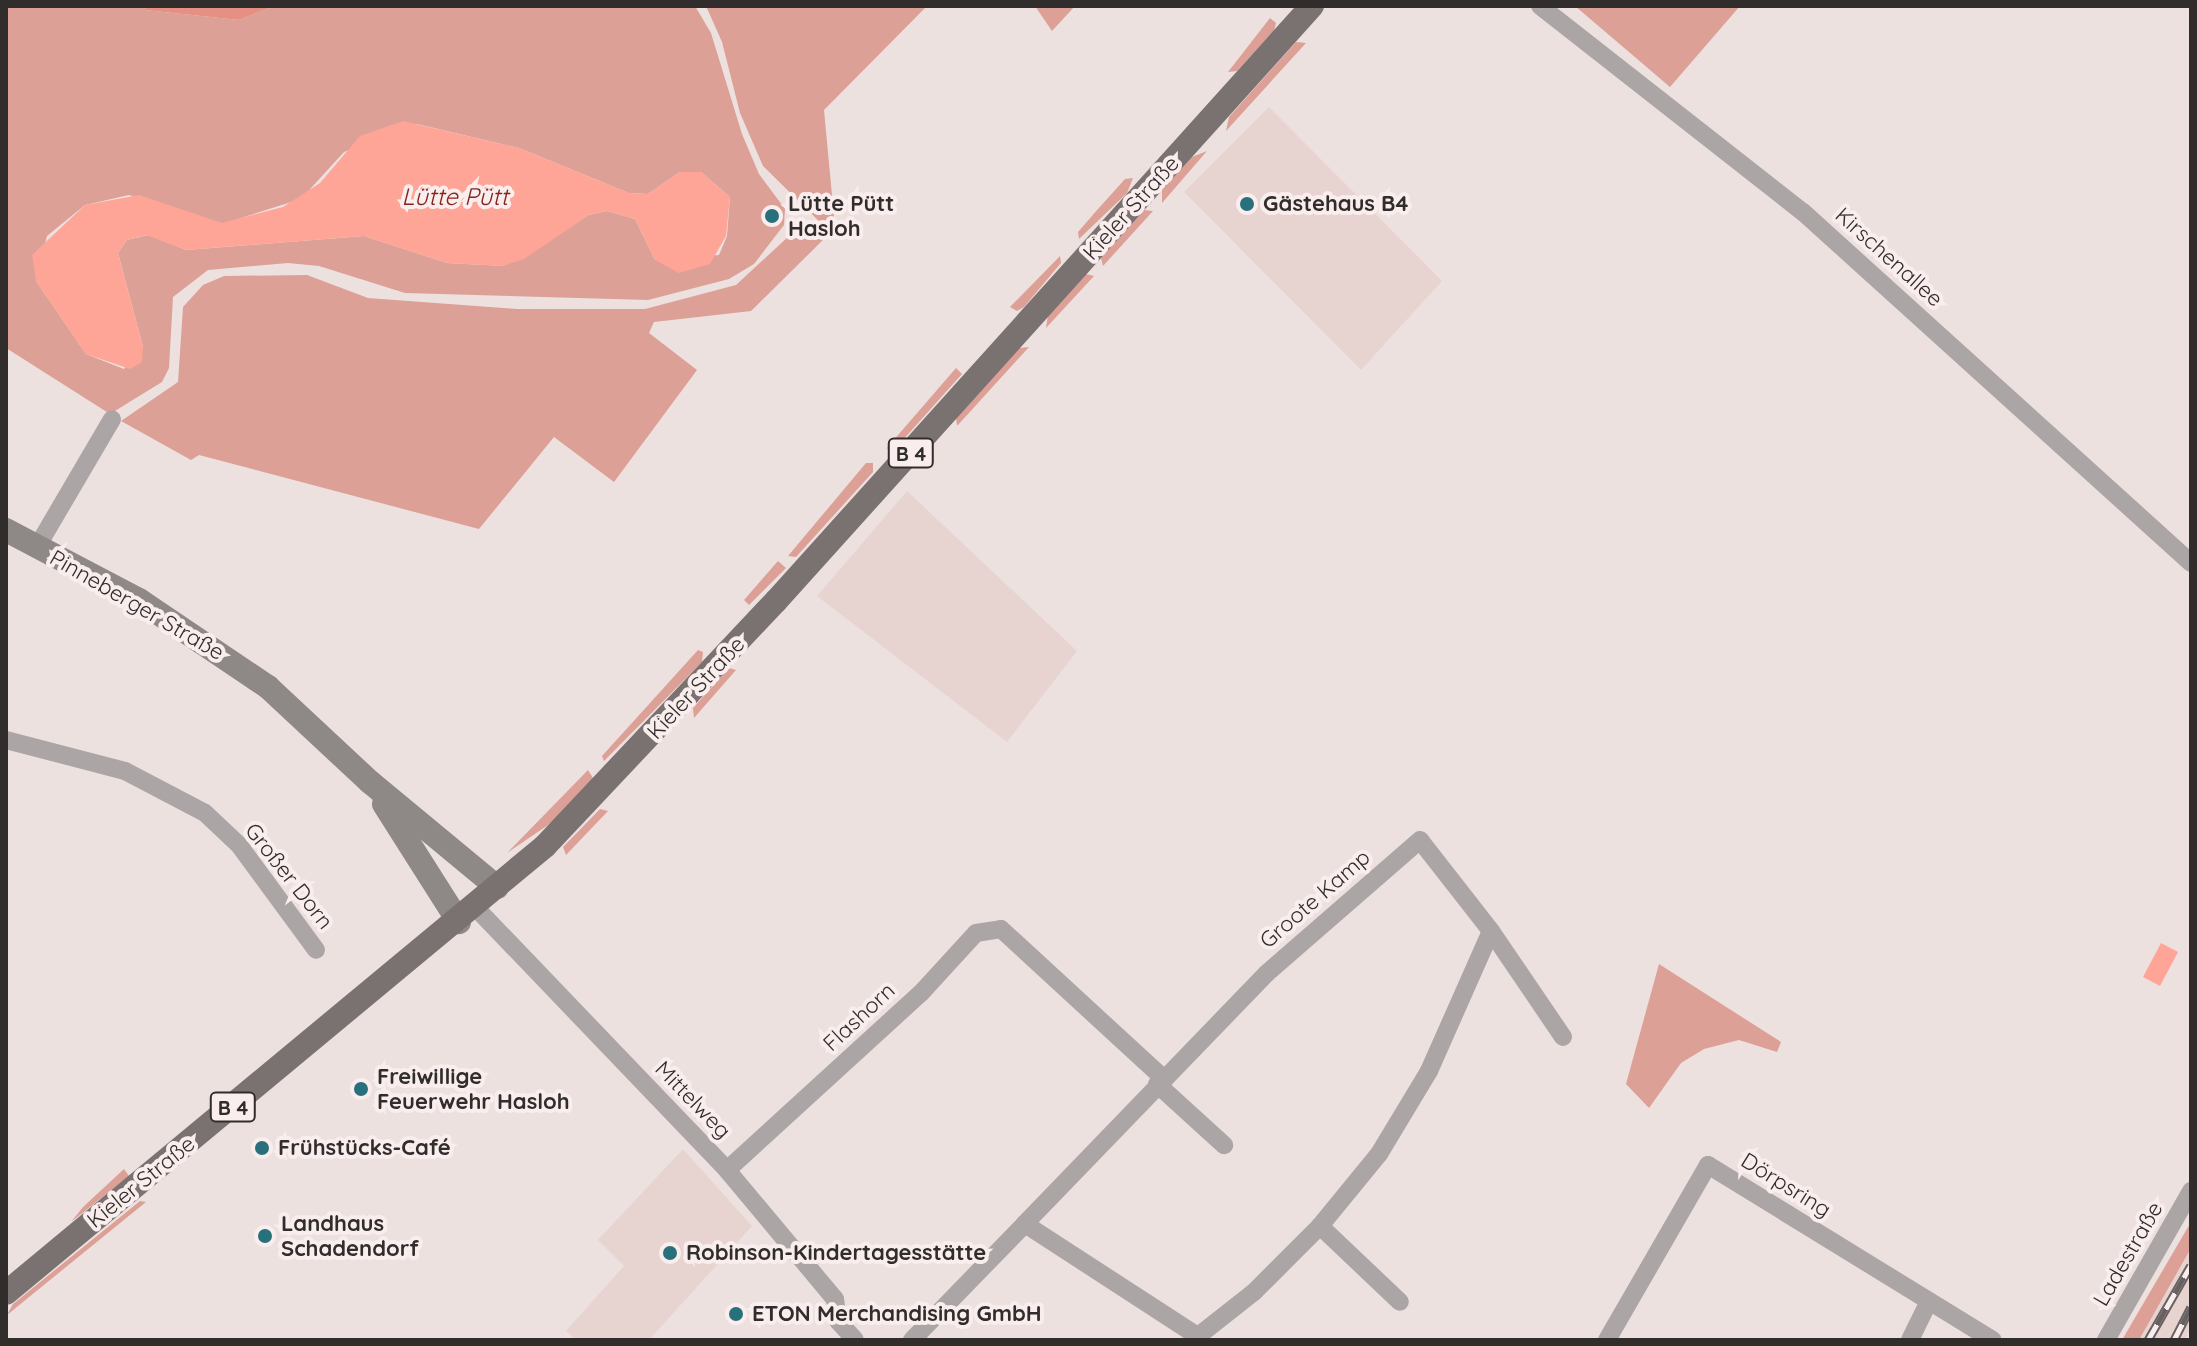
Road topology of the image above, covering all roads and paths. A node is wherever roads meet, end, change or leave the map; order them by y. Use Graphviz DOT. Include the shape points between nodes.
graph roads {
  1 [pos="1312,6"];
  2 [pos="1540,6"];
  3 [pos="112,419"];
  4 [pos="6,530"];
  5 [pos="37,547"];
  6 [pos="2191,563"];
  7 [pos="6,740"];
  8 [pos="370,782"];
  9 [pos="497,887"];
  10 [pos="467,915"];
  11 [pos="1491,931"];
  12 [pos="316,950"];
  13 [pos="1563,1037"];
  14 [pos="1160,1081"];
  15 [pos="1224,1145"];
  16 [pos="727,1170"];
  17 [pos="2191,1191"];
  18 [pos="1025,1224"];
  19 [pos="1320,1226"];
  20 [pos="6,1293"];
  21 [pos="1929,1301"];
  22 [pos="1400,1302"];
  23 [pos="1195,1338"];
  24 [pos="855,1340"];
  25 [pos="912,1340"];
  26 [pos="1607,1340"];
  27 [pos="1910,1340"];
  28 [pos="1993,1340"];
  29 [pos="2106,1340"];
  1 -- 9 [label="main road, Kieler Straße / B 4" via="610,782"];
  2 -- 6 [label="street, Kirschenallee" via="1803,212"];
  3 -- 5 [label="street"];
  4 -- 5 [label="main road, Pinneberger Straße"];
  5 -- 8 [label="main road, Pinneberger Straße" via="206,642 268,687"];
  7 -- 12 [label="street, Großer Dorn" via="125,771 205,813 239,845"];
  8 -- 9 [label="main road, Pinneberger Straße"];
  8 -- 10 [label="main road, Pinneberger Straße"];
  9 -- 10 [label="main road, Kieler Straße / B 4"];
  10 -- 16 [label="street, Mittelweg"];
  10 -- 20 [label="main road, Kieler Straße / B 4"];
  11 -- 13 [label="street, Groote Kamp"];
  11 -- 14 [label="street, Groote Kamp" via="1420,840 1278,962"];
  11 -- 19 [label="street" via="1429,1071 1379,1154"];
  14 -- 15 [label="street"];
  14 -- 16 [label="street, Flashorn" via="1001,929 976,933 921,993"];
  14 -- 18 [label="street, Groote Kamp"];
  16 -- 24 [label="street, Mittelweg" via="835,1299 838,1321"];
  17 -- 29 [label="street, Ladestraße"];
  18 -- 23 [label="street"];
  18 -- 25 [label="street, Groote Kamp"];
  19 -- 22 [label="street"];
  19 -- 23 [label="street" via="1254,1292"];
  21 -- 26 [label="street, Dörpsring" via="1708,1165"];
  21 -- 27 [label="street"];
  21 -- 28 [label="street, Dörpsring"];
}
